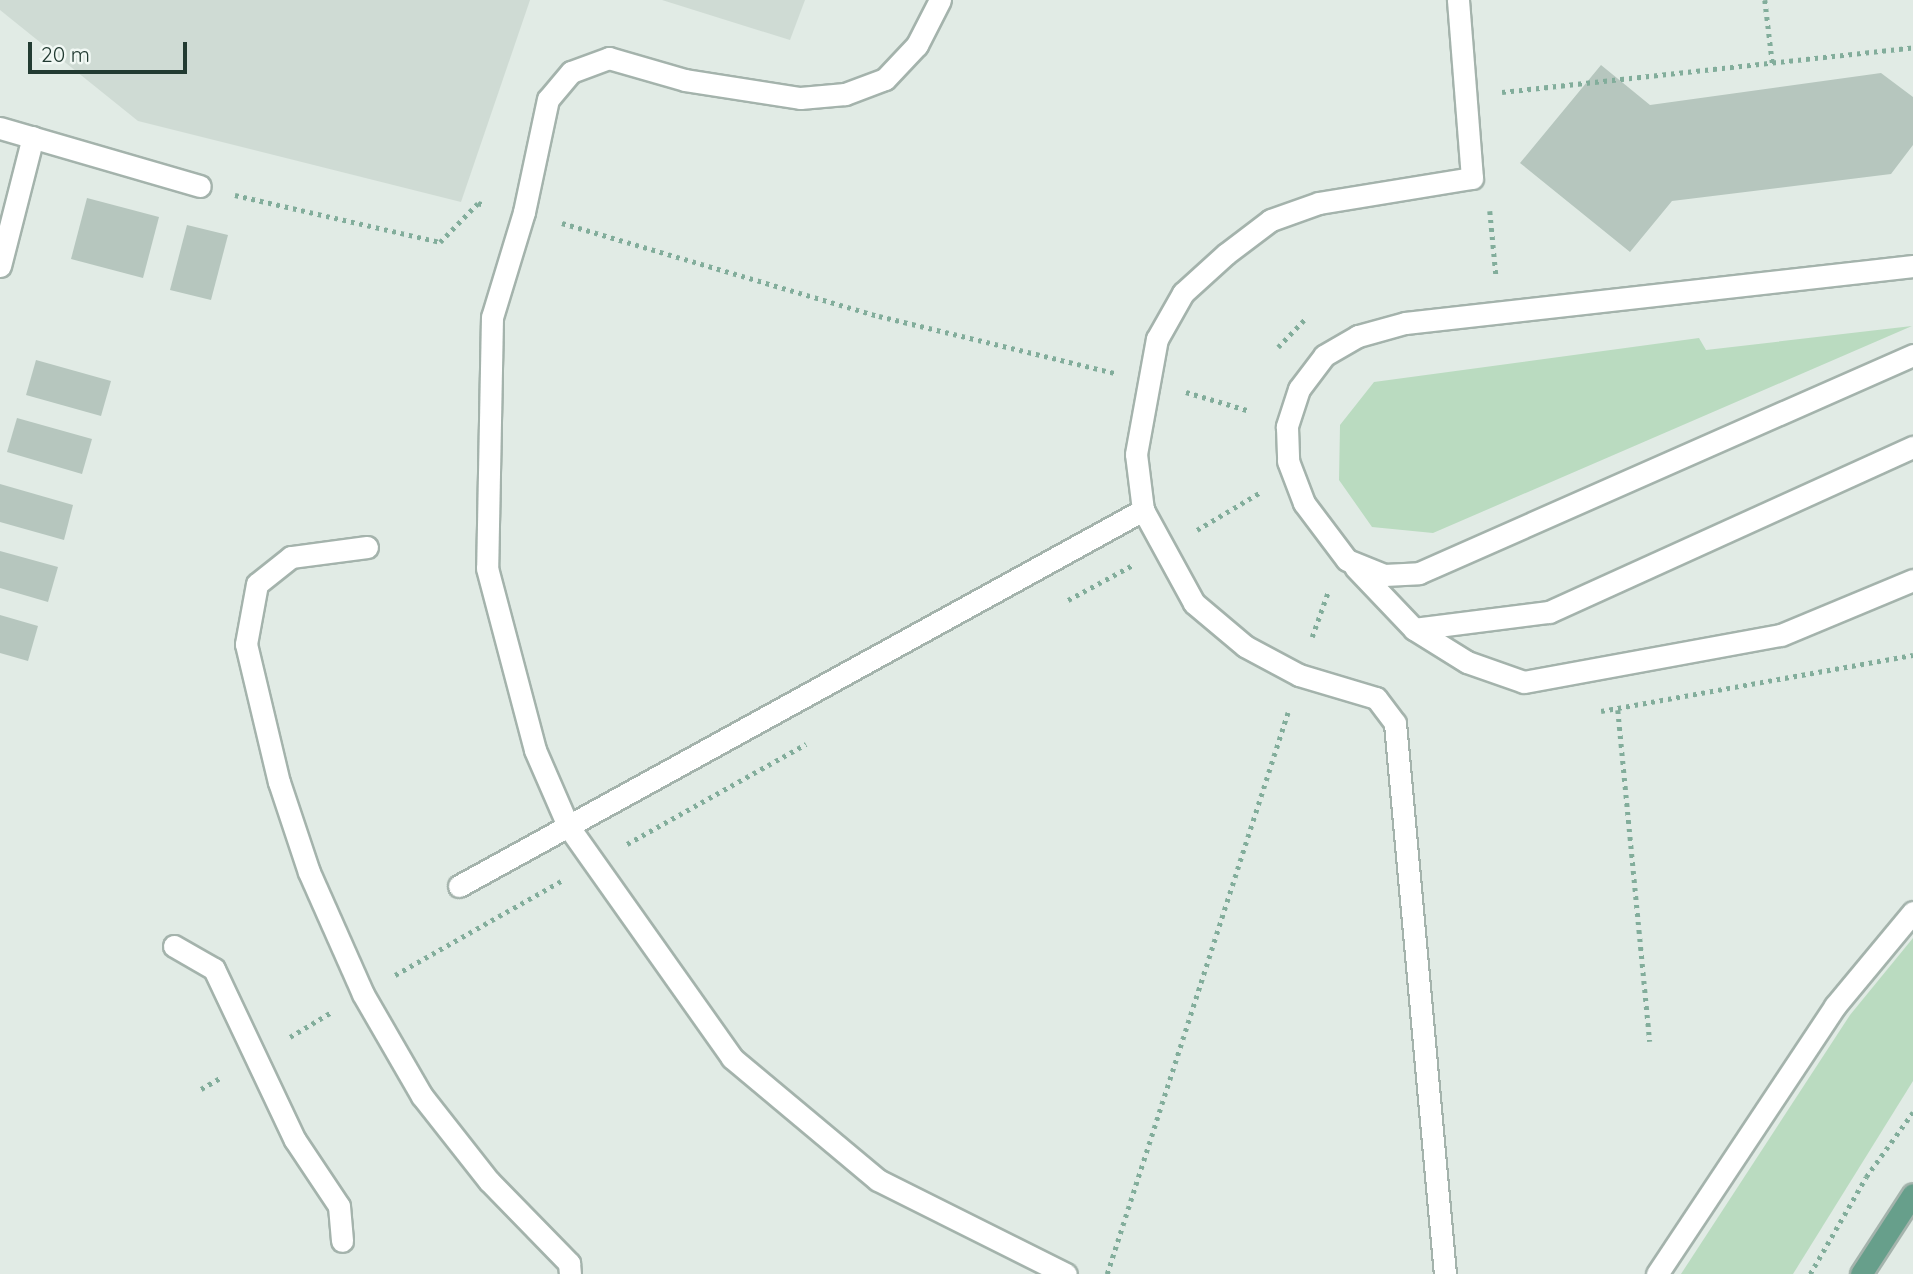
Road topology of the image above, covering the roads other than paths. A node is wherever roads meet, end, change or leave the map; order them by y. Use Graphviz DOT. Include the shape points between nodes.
graph roads {
  1 [pos="940,0"];
  2 [pos="1458,0"];
  3 [pos="0,128"];
  4 [pos="33,137"];
  5 [pos="200,186"];
  6 [pos="0,266"];
  7 [pos="1913,266"];
  8 [pos="1913,355"];
  9 [pos="1913,447"];
  10 [pos="1143,510"];
  11 [pos="367,547"];
  12 [pos="1347,560"];
  13 [pos="1913,580"];
  14 [pos="1414,629"];
  15 [pos="568,826"];
  16 [pos="459,886"];
  17 [pos="1913,912"];
  18 [pos="174,946"];
  19 [pos="1913,1194"];
  20 [pos="342,1241"];
  21 [pos="570,1274"];
  22 [pos="1066,1274"];
  23 [pos="1445,1274"];
  24 [pos="1657,1274"];
  25 [pos="1861,1274"];
  1 -- 15 [label="street" via="917,45 885,79 845,94 800,98 685,80 609,58 571,72 548,99 524,212 492,317 487,568 535,750"];
  2 -- 10 [label="street" via="1472,178 1369,192 1271,220 1183,293 1157,338 1144,380 1136,454"];
  3 -- 4 [label="street"];
  4 -- 5 [label="street"];
  4 -- 6 [label="street"];
  7 -- 12 [label="street" via="1405,323 1358,336 1324,356 1299,389 1287,427 1288,461 1304,503"];
  8 -- 12 [label="street" via="1457,561 1384,575"];
  9 -- 14 [label="street" via="1549,612"];
  10 -- 15 [label="street"];
  10 -- 23 [label="street" via="1160,551 1194,603 1245,646 1299,675 1376,698 1395,723"];
  11 -- 21 [label="street" via="291,557 257,584 246,644 279,782 309,873 363,993 422,1096 489,1181 569,1263"];
  12 -- 14 [label="street"];
  13 -- 14 [label="street" via="1781,635 1524,682 1467,662"];
  15 -- 16 [label="street"];
  15 -- 22 [label="street" via="732,1058 878,1180"];
  17 -- 24 [label="street" via="1835,1006"];
  18 -- 20 [label="street" via="214,970 295,1140 339,1206"];
  19 -- 25 [label="main road"];
}
